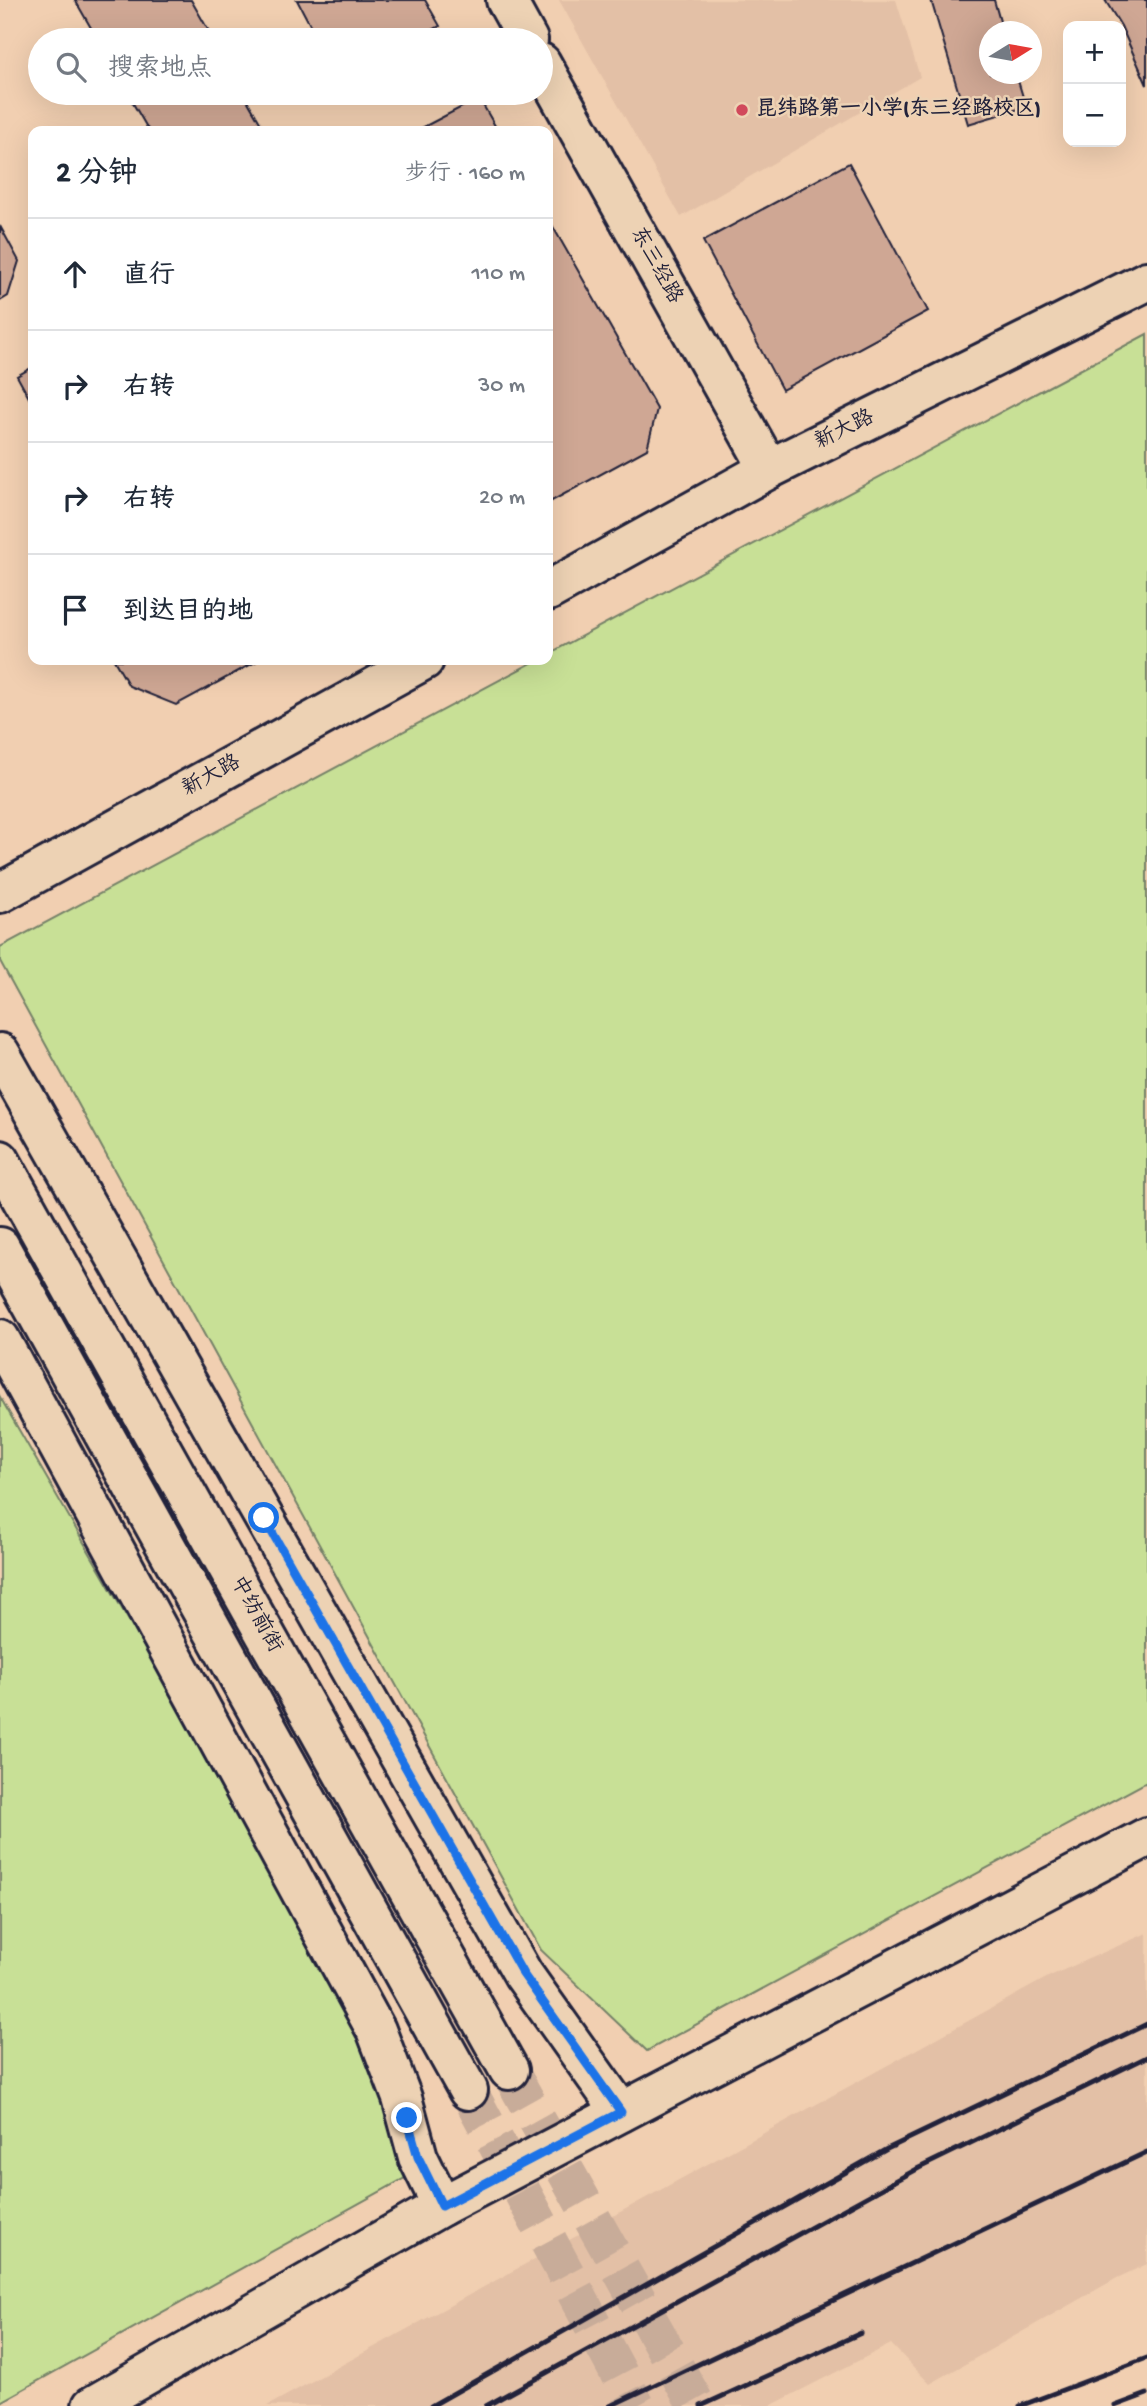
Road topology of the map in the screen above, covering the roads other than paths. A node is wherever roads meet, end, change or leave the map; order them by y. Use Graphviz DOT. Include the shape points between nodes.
graph roads {
  1 [pos="506,0"];
  2 [pos="521,28"];
  3 [pos="553,84"];
  4 [pos="1147,281"];
  5 [pos="769,469"];
  6 [pos="553,588"];
  7 [pos="415,665"];
  8 [pos="0,893"];
  9 [pos="0,1053"];
  10 [pos="0,1160"];
  11 [pos="0,1247"];
  12 [pos="0,1339"];
  13 [pos="1147,1837"];
  14 [pos="509,2070"];
  15 [pos="468,2090"];
  16 [pos="621,2112"];
  17 [pos="442,2206"];
  18 [pos="92,2406"];
  1 -- 2 [label="street"];
  3 -- 5 [label="street, 东三经路"];
  4 -- 5 [label="street, 新大路"];
  5 -- 6 [label="street, 新大路"];
  7 -- 8 [label="street, 新大路"];
  9 -- 16 [label="street" via="523,1974"];
  10 -- 14 [label="street, 中纺前街"];
  11 -- 15 [label="street"];
  12 -- 17 [label="street" via="376,2029 418,2157"];
  13 -- 16 [label="street"];
  16 -- 17 [label="street"];
  17 -- 18 [label="street"];
}
